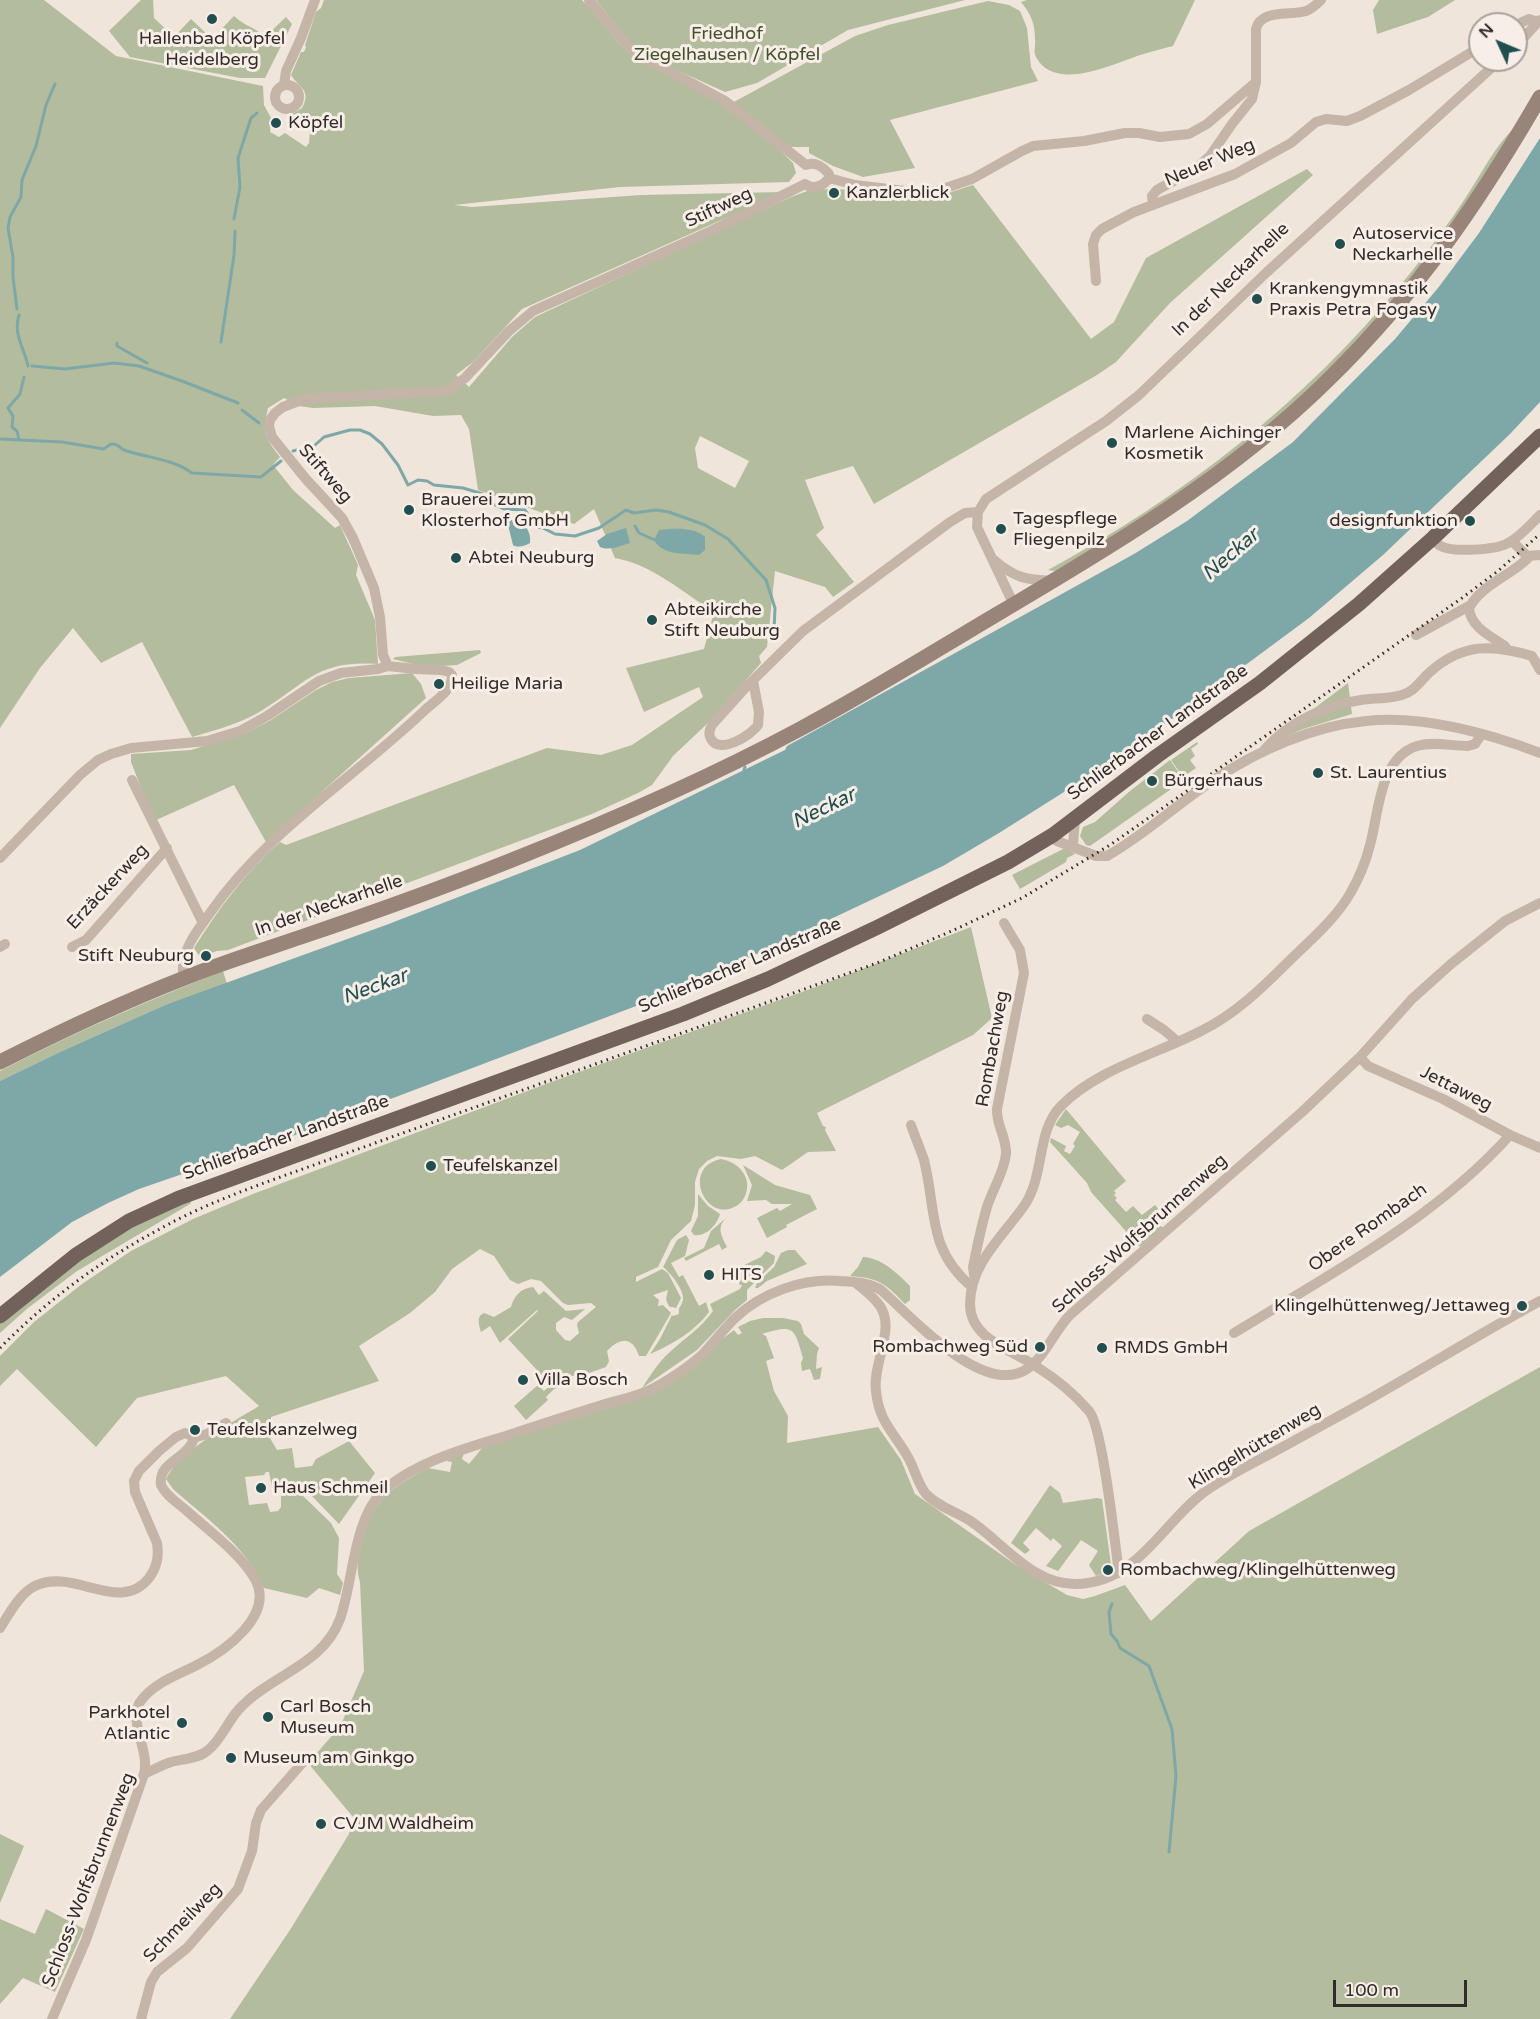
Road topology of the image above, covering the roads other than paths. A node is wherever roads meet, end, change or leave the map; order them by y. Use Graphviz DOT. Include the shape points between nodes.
graph roads {
  1 [pos="589,0"];
  2 [pos="1321,0"];
  3 [pos="312,1"];
  4 [pos="1539,21"];
  5 [pos="1528,33"];
  6 [pos="1468,54"];
  7 [pos="1487,72"];
  8 [pos="1256,82"];
  9 [pos="284,85"];
  10 [pos="1540,97"];
  11 [pos="806,165"];
  12 [pos="830,178"];
  13 [pos="805,184"];
  14 [pos="1153,205"];
  15 [pos="1096,281"];
  16 [pos="1540,436"];
  17 [pos="978,512"];
  18 [pos="1540,515"];
  19 [pos="1432,538"];
  20 [pos="1512,541"];
  21 [pos="1537,554"];
  22 [pos="989,555"];
  23 [pos="1054,581"];
  24 [pos="1014,604"];
  25 [pos="1471,605"];
  26 [pos="1416,635"];
  27 [pos="1502,647"];
  28 [pos="1536,655"];
  29 [pos="388,666"];
  30 [pos="1540,670"];
  31 [pos="753,681"];
  32 [pos="1481,735"];
  33 [pos="1540,753"];
  34 [pos="1261,754"];
  35 [pos="132,780"];
  36 [pos="1075,819"];
  37 [pos="1053,835"];
  38 [pos="1073,845"];
  39 [pos="167,848"];
  40 [pos="0,858"];
  41 [pos="1540,903"];
  42 [pos="203,923"];
  43 [pos="1004,923"];
  44 [pos="72,946"];
  45 [pos="183,978"];
  46 [pos="1147,1019"];
  47 [pos="1178,1042"];
  48 [pos="1360,1057"];
  49 [pos="0,1062"];
  50 [pos="911,1125"];
  51 [pos="1510,1136"];
  52 [pos="1540,1148"];
  53 [pos="856,1282"];
  54 [pos="974,1282"];
  55 [pos="1540,1301"];
  56 [pos="0,1316"];
  57 [pos="1234,1333"];
  58 [pos="1033,1364"];
  59 [pos="226,1423"];
  60 [pos="193,1438"];
  61 [pos="1119,1573"];
  62 [pos="0,1628"];
  63 [pos="304,1761"];
  64 [pos="144,1774"];
  65 [pos="52,2019"];
  66 [pos="141,2019"];
  1 -- 11 [label="street" via="639,56 725,101"];
  2 -- 8 [label="street" via="1307,11 1267,16 1258,22"];
  3 -- 9 [label="street"];
  4 -- 5 [label="street"];
  6 -- 14 [label="street, Neuer Weg" via="1360,116 1347,121 1321,120 1291,143 1235,174"];
  7 -- 17 [label="street, In der Neckarhelle" via="1236,300 1139,395 1106,421 991,494"];
  8 -- 12 [label="street, Neuer Weg" via="1207,124 1189,134 1160,137 1125,133 1033,146 972,179 937,191 855,185"];
  8 -- 14 [label="street, Neuer Weg" via="1252,99 1210,156 1196,169 1157,190 1152,196"];
  10 -- 23 [label="main road, In der Neckarhelle" via="1496,172 1443,249 1381,325 1326,382 1209,480"];
  11 -- 12 [label="street" via="821,167"];
  11 -- 13 [label="street"];
  12 -- 13 [label="street, Stiftweg" via="818,186"];
  13 -- 29 [label="street, Stiftweg" via="533,311 447,391 316,397 293,402 275,413 270,423 272,437 342,518 353,538 374,588"];
  14 -- 15 [label="street" via="1098,232 1093,244"];
  16 -- 19 [label="main road, Schlierbacher Landstraße"];
  17 -- 22 [label="street" via="976,527"];
  17 -- 31 [label="street, In der Neckarhelle" via="965,513 950,522 831,609 794,639"];
  18 -- 20 [label="street"];
  19 -- 20 [label="street" via="1440,546 1470,550 1495,548"];
  19 -- 36 [label="main road, Schlierbacher Landstraße" via="1307,646"];
  20 -- 21 [label="street"];
  21 -- 25 [label="street" via="1483,591"];
  22 -- 23 [label="street" via="1014,576"];
  22 -- 24 [label="street"];
  23 -- 24 [label="main road, In der Neckarhelle"];
  24 -- 45 [label="main road, In der Neckarhelle" via="806,726 672,792 448,885"];
  25 -- 26 [label="street"];
  25 -- 27 [label="street" via="1470,614 1476,624"];
  27 -- 28 [label="street"];
  27 -- 34 [label="street" via="1473,648 1447,660 1405,694 1346,703 1315,713"];
  28 -- 30 [label="street"];
  29 -- 40 [label="street" via="330,676 251,726 218,738 131,747 105,756 80,775"];
  29 -- 42 [label="street" via="441,669 451,674 452,681 415,720 253,860"];
  31 -- 31 [label="street, In der Neckarhelle" via="712,725 711,741 722,746 756,728 759,712"];
  32 -- 33 [label="street"];
  32 -- 34 [label="street" via="1424,723 1367,721 1313,732"];
  32 -- 47 [label="street" via="1476,744 1468,746 1420,745 1398,760 1385,782 1370,845 1351,892 1338,911 1228,1016"];
  34 -- 38 [label="street" via="1216,778 1107,856 1096,856"];
  35 -- 39 [label="street, Erzäckerweg"];
  36 -- 37 [label="main road, Schlierbacher Landstraße"];
  36 -- 38 [label="street"];
  37 -- 38 [label="street" via="1057,841"];
  37 -- 56 [label="main road, Schlierbacher Landstraße" via="1008,862 768,980 179,1197 129,1221 76,1255"];
  39 -- 42 [label="street, Erzäckerweg"];
  39 -- 44 [label="street, Erzäckerweg" via="86,940"];
  41 -- 48 [label="street, Schloss-Wolfsbrunnenweg" via="1505,921 1451,963"];
  42 -- 45 [label="street" via="184,956"];
  43 -- 54 [label="street, Rombachweg" via="1020,950 1024,973 997,1109 1006,1154 986,1209 973,1267"];
  45 -- 49 [label="main road, In der Neckarhelle"];
  46 -- 47 [label="street"];
  47 -- 54 [label="street" via="1085,1086 1060,1107 1047,1133 1032,1192 990,1250"];
  48 -- 51 [label="street, Jettaweg" via="1368,1066 1443,1099"];
  48 -- 58 [label="street, Schloss-Wolfsbrunnenweg" via="1070,1315"];
  50 -- 54 [label="street" via="924,1160 942,1250 951,1266"];
  51 -- 52 [label="street, Jettaweg"];
  51 -- 57 [label="street, Obere Rombach" via="1409,1223"];
  53 -- 58 [label="street, Schloss-Wolfsbrunnenweg" via="882,1290 928,1334 974,1365 1012,1376"];
  53 -- 61 [label="street, Klingelhüttenweg" via="885,1316 886,1329 875,1375 882,1417 927,1495 1047,1578 1079,1584"];
  53 -- 64 [label="street, Schloss-Wolfsbrunnenweg" via="817,1281 778,1291 739,1315 701,1355 651,1389 470,1447 427,1464 391,1485 376,1499 364,1524 341,1615 325,1646 246,1702 204,1753"];
  54 -- 58 [label="street, Rombachweg" via="970,1302 975,1325 991,1340"];
  55 -- 61 [label="street, Klingelhüttenweg" via="1208,1490 1129,1568"];
  58 -- 61 [label="street, Rombachweg" via="1083,1404 1094,1418"];
  59 -- 60 [label="street"];
  60 -- 62 [label="street" via="188,1433 176,1437 147,1463 134,1481 158,1552 155,1568 144,1583 134,1590 117,1593 50,1581 33,1587 22,1597"];
  60 -- 64 [label="street" via="191,1446 164,1469 161,1485 248,1568 258,1584 259,1603 255,1617 240,1633 207,1660 161,1684 140,1703 136,1720 146,1757"];
  63 -- 66 [label="street, Schmeilweg" via="261,1810 238,1889 188,1948 157,1972"];
  64 -- 65 [label="street, Schloss-Wolfsbrunnenweg" via="86,1940"];
}
